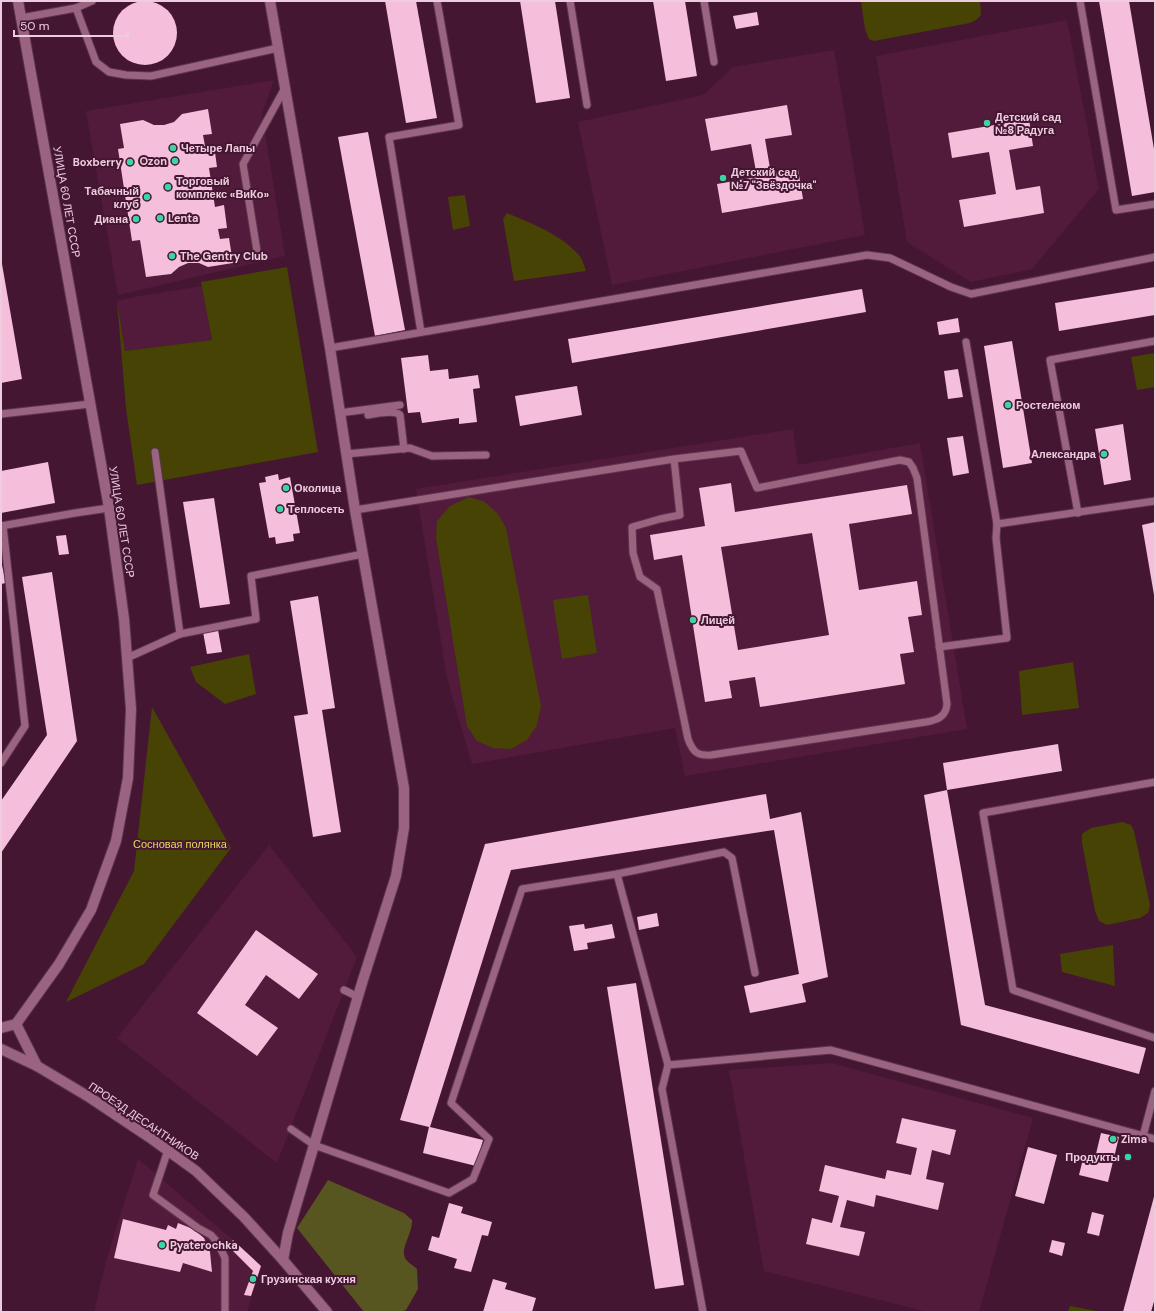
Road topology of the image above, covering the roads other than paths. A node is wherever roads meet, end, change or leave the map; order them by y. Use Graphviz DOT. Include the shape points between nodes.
graph roads {
  1 [pos="18,1"];
  2 [pos="92,1"];
  3 [pos="270,1"];
  4 [pos="437,1"];
  5 [pos="570,1"];
  6 [pos="704,1"];
  7 [pos="1080,1"];
  8 [pos="76,8"];
  9 [pos="22,18"];
  10 [pos="278,48"];
  11 [pos="714,62"];
  12 [pos="285,88"];
  13 [pos="587,105"];
  14 [pos="1155,204"];
  15 [pos="257,251"];
  16 [pos="1155,257"];
  17 [pos="421,332"];
  18 [pos="1155,341"];
  19 [pos="966,342"];
  20 [pos="330,348"];
  21 [pos="90,404"];
  22 [pos="400,405"];
  23 [pos="339,413"];
  24 [pos="1,414"];
  25 [pos="368,415"];
  26 [pos="404,448"];
  27 [pos="155,452"];
  28 [pos="346,454"];
  29 [pos="486,455"];
  30 [pos="674,459"];
  31 [pos="1155,501"];
  32 [pos="109,508"];
  33 [pos="354,510"];
  34 [pos="1078,513"];
  35 [pos="997,524"];
  36 [pos="2,526"];
  37 [pos="363,554"];
  38 [pos="180,634"];
  39 [pos="939,647"];
  40 [pos="127,658"];
  41 [pos="1,763"];
  42 [pos="1155,782"];
  43 [pos="616,874"];
  44 [pos="755,973"];
  45 [pos="344,990"];
  46 [pos="358,997"];
  47 [pos="16,1024"];
  48 [pos="1,1028"];
  49 [pos="1155,1038"];
  50 [pos="1,1049"];
  51 [pos="668,1065"];
  52 [pos="37,1066"];
  53 [pos="1155,1091"];
  54 [pos="291,1129"];
  55 [pos="1142,1136"];
  56 [pos="1155,1139"];
  57 [pos="314,1145"];
  58 [pos="168,1150"];
  59 [pos="283,1260"];
  60 [pos="226,1312"];
  61 [pos="327,1312"];
  62 [pos="703,1312"];
  1 -- 9 [label="street, УЛИЦА 60 ЛЕТ СССР"];
  2 -- 8 [label="lane"];
  3 -- 10 [label="street"];
  4 -- 17 [label="lane" via="459,125 389,137"];
  5 -- 13 [label="lane"];
  6 -- 11 [label="lane"];
  7 -- 14 [label="lane" via="1116,210"];
  8 -- 9 [label="lane"];
  8 -- 10 [label="lane" via="96,62 109,72 151,76"];
  9 -- 21 [label="street, УЛИЦА 60 ЛЕТ СССР"];
  10 -- 12 [label="street"];
  12 -- 15 [label="lane" via="243,164"];
  12 -- 20 [label="street"];
  16 -- 17 [label="lane" via="971,294 951,288 890,258 867,255"];
  17 -- 20 [label="lane"];
  18 -- 34 [label="lane" via="1050,360"];
  19 -- 35 [label="lane"];
  20 -- 23 [label="street"];
  21 -- 24 [label="lane"];
  21 -- 32 [label="street, УЛИЦА 60 ЛЕТ СССР"];
  22 -- 23 [label="lane"];
  23 -- 28 [label="street"];
  25 -- 26 [label="lane" via="398,413"];
  26 -- 28 [label="lane"];
  26 -- 29 [label="lane" via="432,456"];
  27 -- 38 [label="lane"];
  28 -- 33 [label="street"];
  30 -- 33 [label="lane"];
  30 -- 39 [label="lane" via="741,451 757,488 900,460 909,462 917,478"];
  30 -- 39 [label="lane" via="680,515 632,527 633,553 640,577 657,588 688,739 699,755 934,721 940,718 947,704"];
  31 -- 34 [label="lane"];
  32 -- 36 [label="lane"];
  32 -- 40 [label="street, УЛИЦА 60 ЛЕТ СССР"];
  33 -- 37 [label="street"];
  34 -- 35 [label="lane"];
  35 -- 39 [label="lane" via="996,538 1007,638"];
  36 -- 41 [label="lane" via="25,726"];
  37 -- 38 [label="lane" via="251,576 256,619"];
  37 -- 46 [label="street" via="404,788 404,828 396,876"];
  38 -- 40 [label="lane"];
  40 -- 47 [label="street, УЛИЦА 60 ЛЕТ СССР" via="132,709 128,778 116,841 91,910 59,964"];
  42 -- 49 [label="lane" via="983,813 1013,990"];
  43 -- 44 [label="lane" via="724,852 732,858"];
  43 -- 51 [label="lane"];
  43 -- 57 [label="lane" via="522,889 451,1103 489,1139 473,1179 449,1193"];
  45 -- 46 [label="lane"];
  46 -- 57 [label="street"];
  47 -- 48 [label="street"];
  47 -- 52 [label="street"];
  50 -- 52 [label="street, ПРОЕЗД ДЕСАНТНИКОВ"];
  51 -- 55 [label="lane" via="832,1050"];
  51 -- 62 [label="lane" via="662,1089"];
  52 -- 58 [label="street, ПРОЕЗД ДЕСАНТНИКОВ"];
  53 -- 55 [label="lane"];
  54 -- 57 [label="lane"];
  55 -- 56 [label="lane"];
  57 -- 59 [label="street" via="288,1233"];
  58 -- 59 [label="street, ПРОЕЗД ДЕСАНТНИКОВ" via="196,1170"];
  58 -- 60 [label="lane" via="153,1195 211,1235 218,1243 225,1258"];
  59 -- 61 [label="street, ПРОЕЗД ДЕСАНТНИКОВ"];
}
